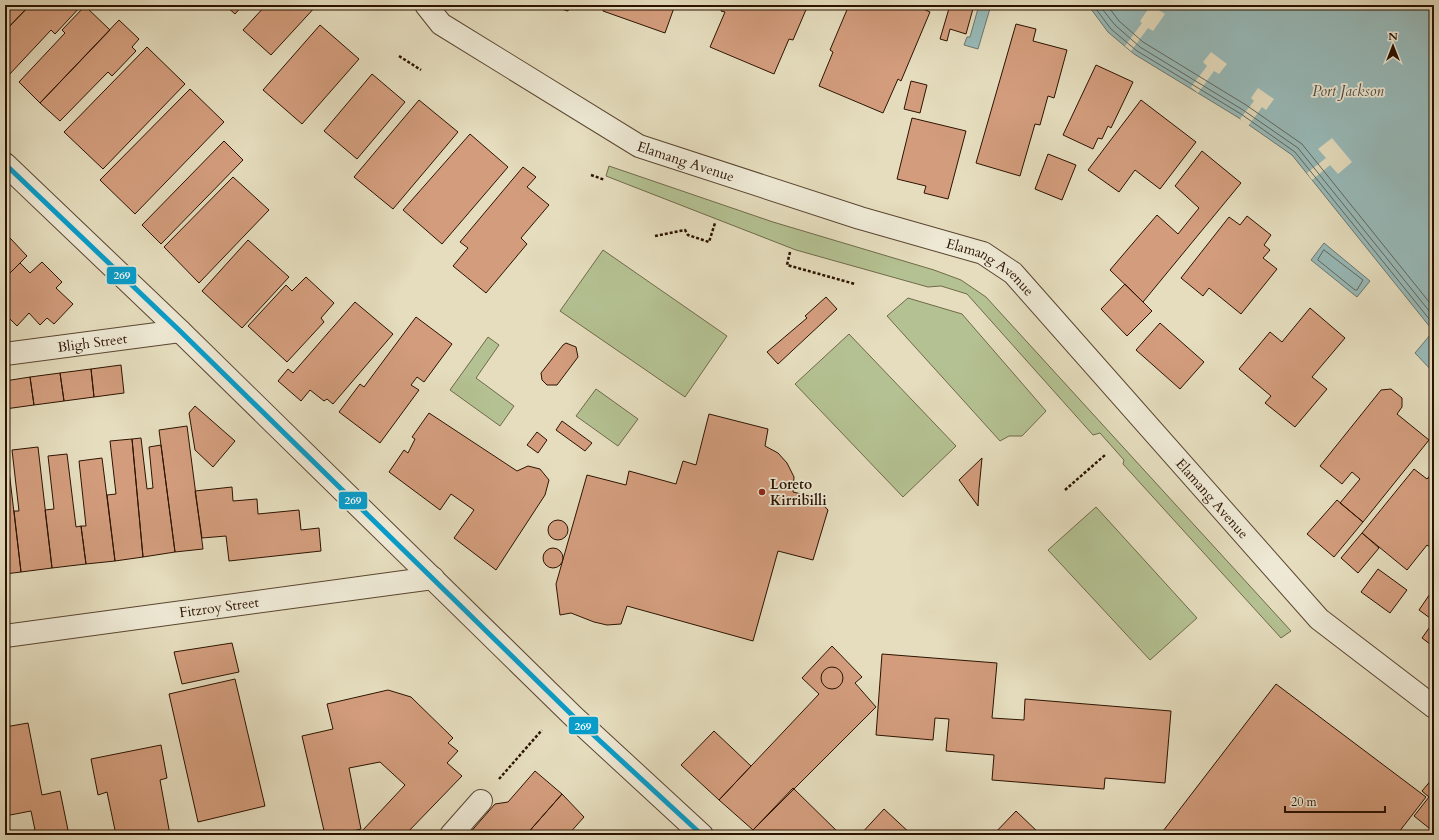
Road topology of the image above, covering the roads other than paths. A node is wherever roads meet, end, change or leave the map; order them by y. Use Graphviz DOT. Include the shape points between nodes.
graph roads {
  1 [pos="426,5"];
  2 [pos="5,164"];
  3 [pos="180,331"];
  4 [pos="5,354"];
  5 [pos="434,578"];
  6 [pos="5,636"];
  7 [pos="1434,708"];
  8 [pos="481,801"];
  9 [pos="451,835"];
  10 [pos="702,835"];
  1 -- 7 [label="street, Elamang Avenue" via="441,24 639,146 860,218 983,253 1013,273 1319,619"];
  2 -- 3 [label="street"];
  3 -- 4 [label="street, Bligh Street"];
  3 -- 5 [label="street"];
  5 -- 6 [label="street, Fitzroy Street"];
  5 -- 10 [label="street" via="574,717"];
  8 -- 9 [label="street"];
}
